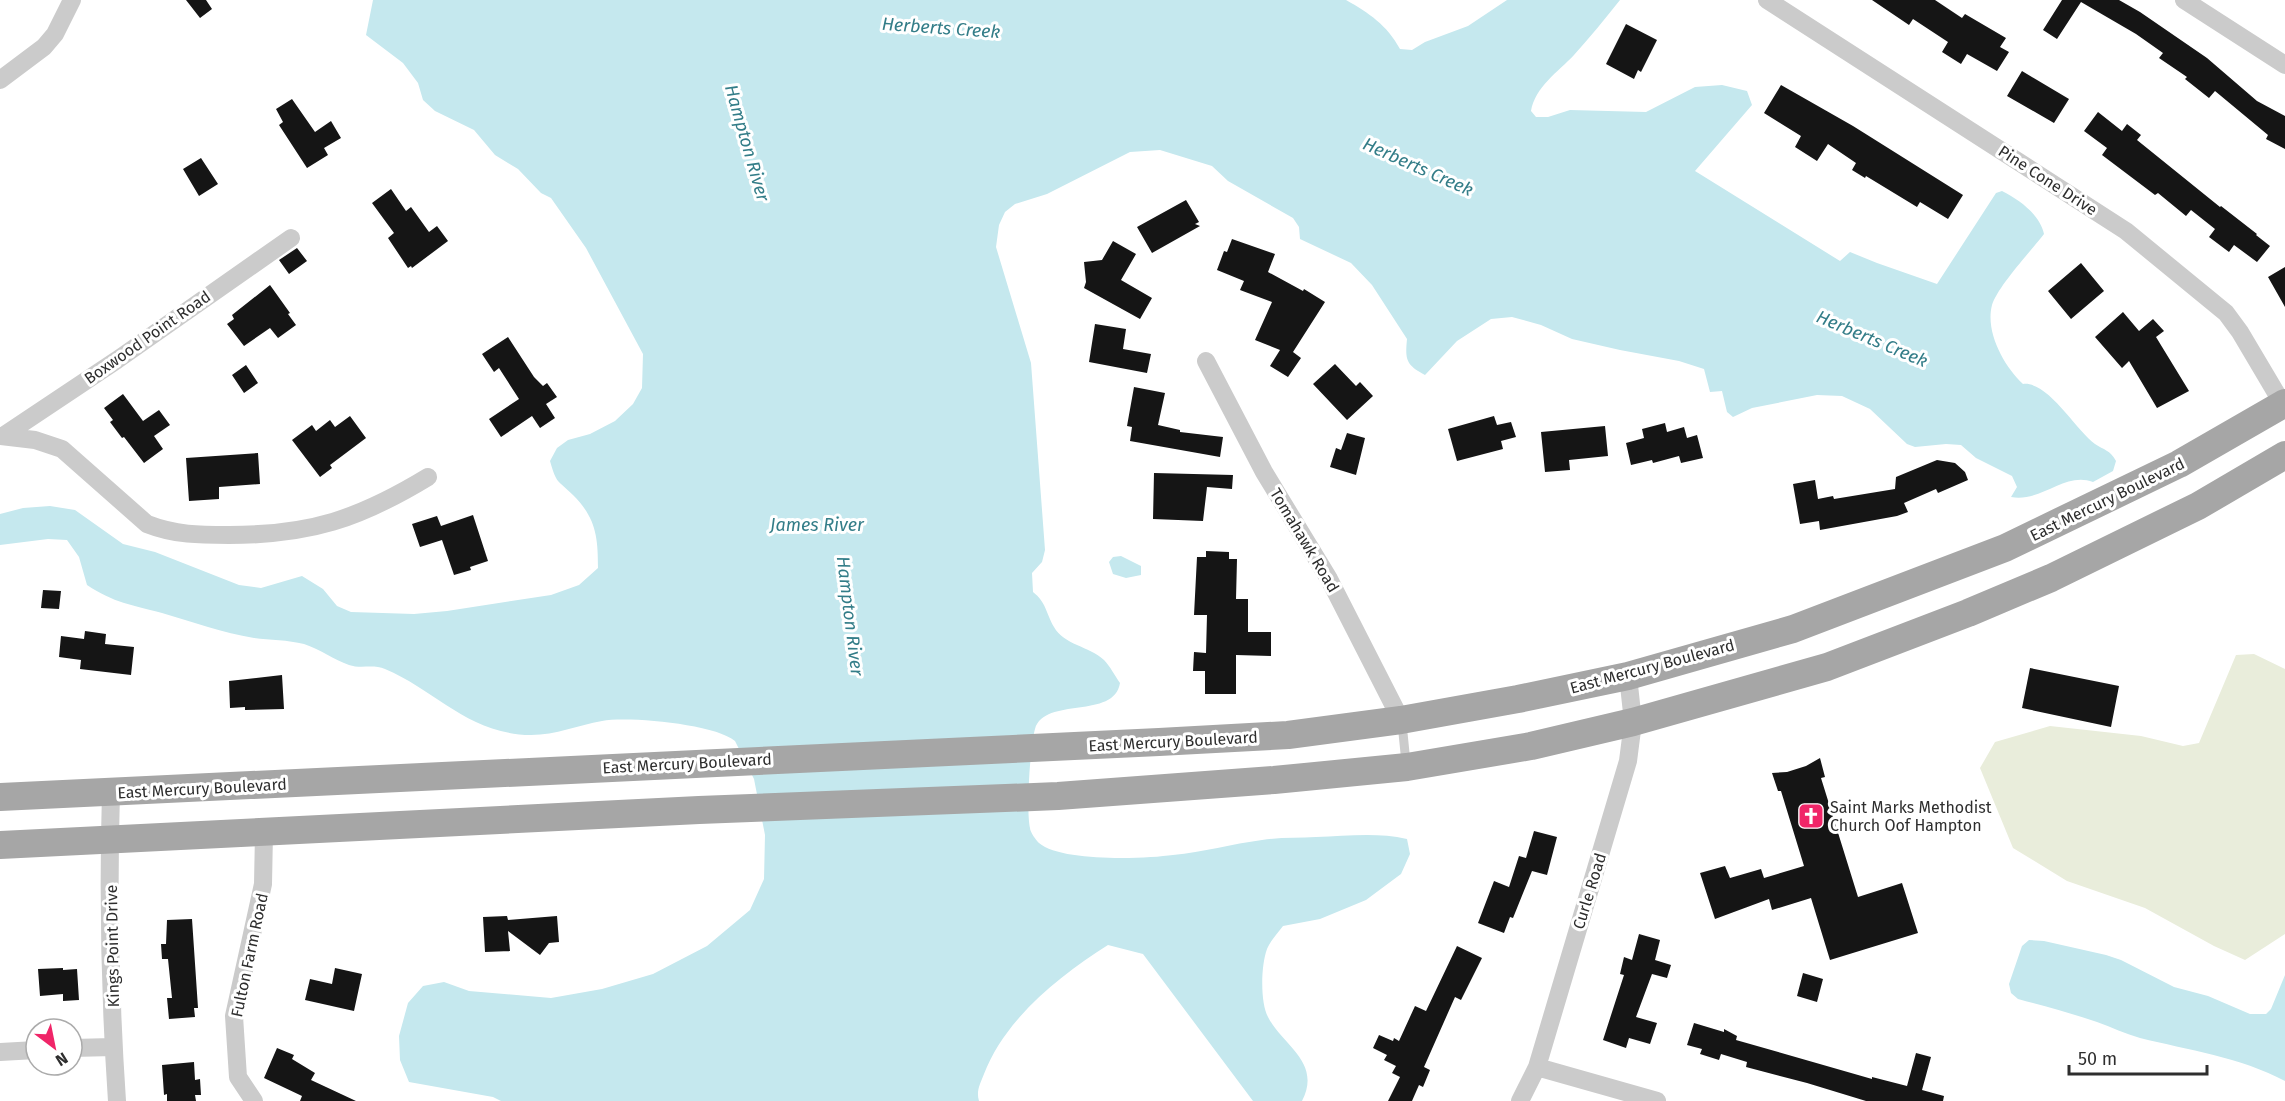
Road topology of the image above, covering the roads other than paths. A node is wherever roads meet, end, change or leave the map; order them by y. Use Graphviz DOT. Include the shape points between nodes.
graph roads {
  1 [pos="72,0"];
  2 [pos="1767,0"];
  3 [pos="2184,0"];
  4 [pos="2285,65"];
  5 [pos="0,80"];
  6 [pos="291,238"];
  7 [pos="1206,361"];
  8 [pos="2284,405"];
  9 [pos="2,436"];
  10 [pos="2285,455"];
  11 [pos="428,477"];
  12 [pos="1628,676"];
  13 [pos="1401,720"];
  14 [pos="1633,722"];
  15 [pos="1407,767"];
  16 [pos="111,792"];
  17 [pos="0,797"];
  18 [pos="264,833"];
  19 [pos="110,840"];
  20 [pos="0,845"];
  21 [pos="113,1047"];
  22 [pos="84,1048"];
  23 [pos="24,1051"];
  24 [pos="0,1052"];
  25 [pos="1537,1067"];
  26 [pos="117,1101"];
  27 [pos="254,1101"];
  28 [pos="1520,1101"];
  29 [pos="1657,1101"];
  1 -- 5 [label="street" via="55,34 31,58"];
  2 -- 8 [label="street, Pine Cone Drive" via="2126,231 2226,313"];
  3 -- 4 [label="street"];
  6 -- 9 [label="street, Boxwood Point Road"];
  7 -- 13 [label="street, Tomahawk Road" via="1264,472 1329,579"];
  8 -- 12 [label="main road, East Mercury Boulevard" via="2179,464 2005,548 1793,629"];
  9 -- 11 [label="street, Boxwood Point Road" via="35,440 62,450 147,524 188,535 262,535 332,524 388,501"];
  10 -- 14 [label="main road" via="2177,516 2051,578 1968,613 1827,667"];
  12 -- 13 [label="main road, East Mercury Boulevard"];
  12 -- 14 [label="street, Curle Road"];
  13 -- 15 [label="lane"];
  13 -- 16 [label="main road, East Mercury Boulevard" via="1288,735"];
  14 -- 15 [label="main road" via="1531,746"];
  14 -- 25 [label="street, Curle Road" via="1628,761"];
  15 -- 18 [label="main road" via="1058,796"];
  16 -- 17 [label="main road, East Mercury Boulevard"];
  16 -- 19 [label="street, Kings Point Drive"];
  18 -- 19 [label="main road"];
  18 -- 27 [label="street, Fulton Farm Road" via="263,884 234,1016 238,1077"];
  19 -- 20 [label="main road"];
  19 -- 21 [label="street, Kings Point Drive"];
  21 -- 22 [label="street"];
  21 -- 26 [label="street, Kings Point Drive"];
  23 -- 24 [label="street"];
  25 -- 28 [label="street, Curle Road"];
  25 -- 29 [label="street"];
}
